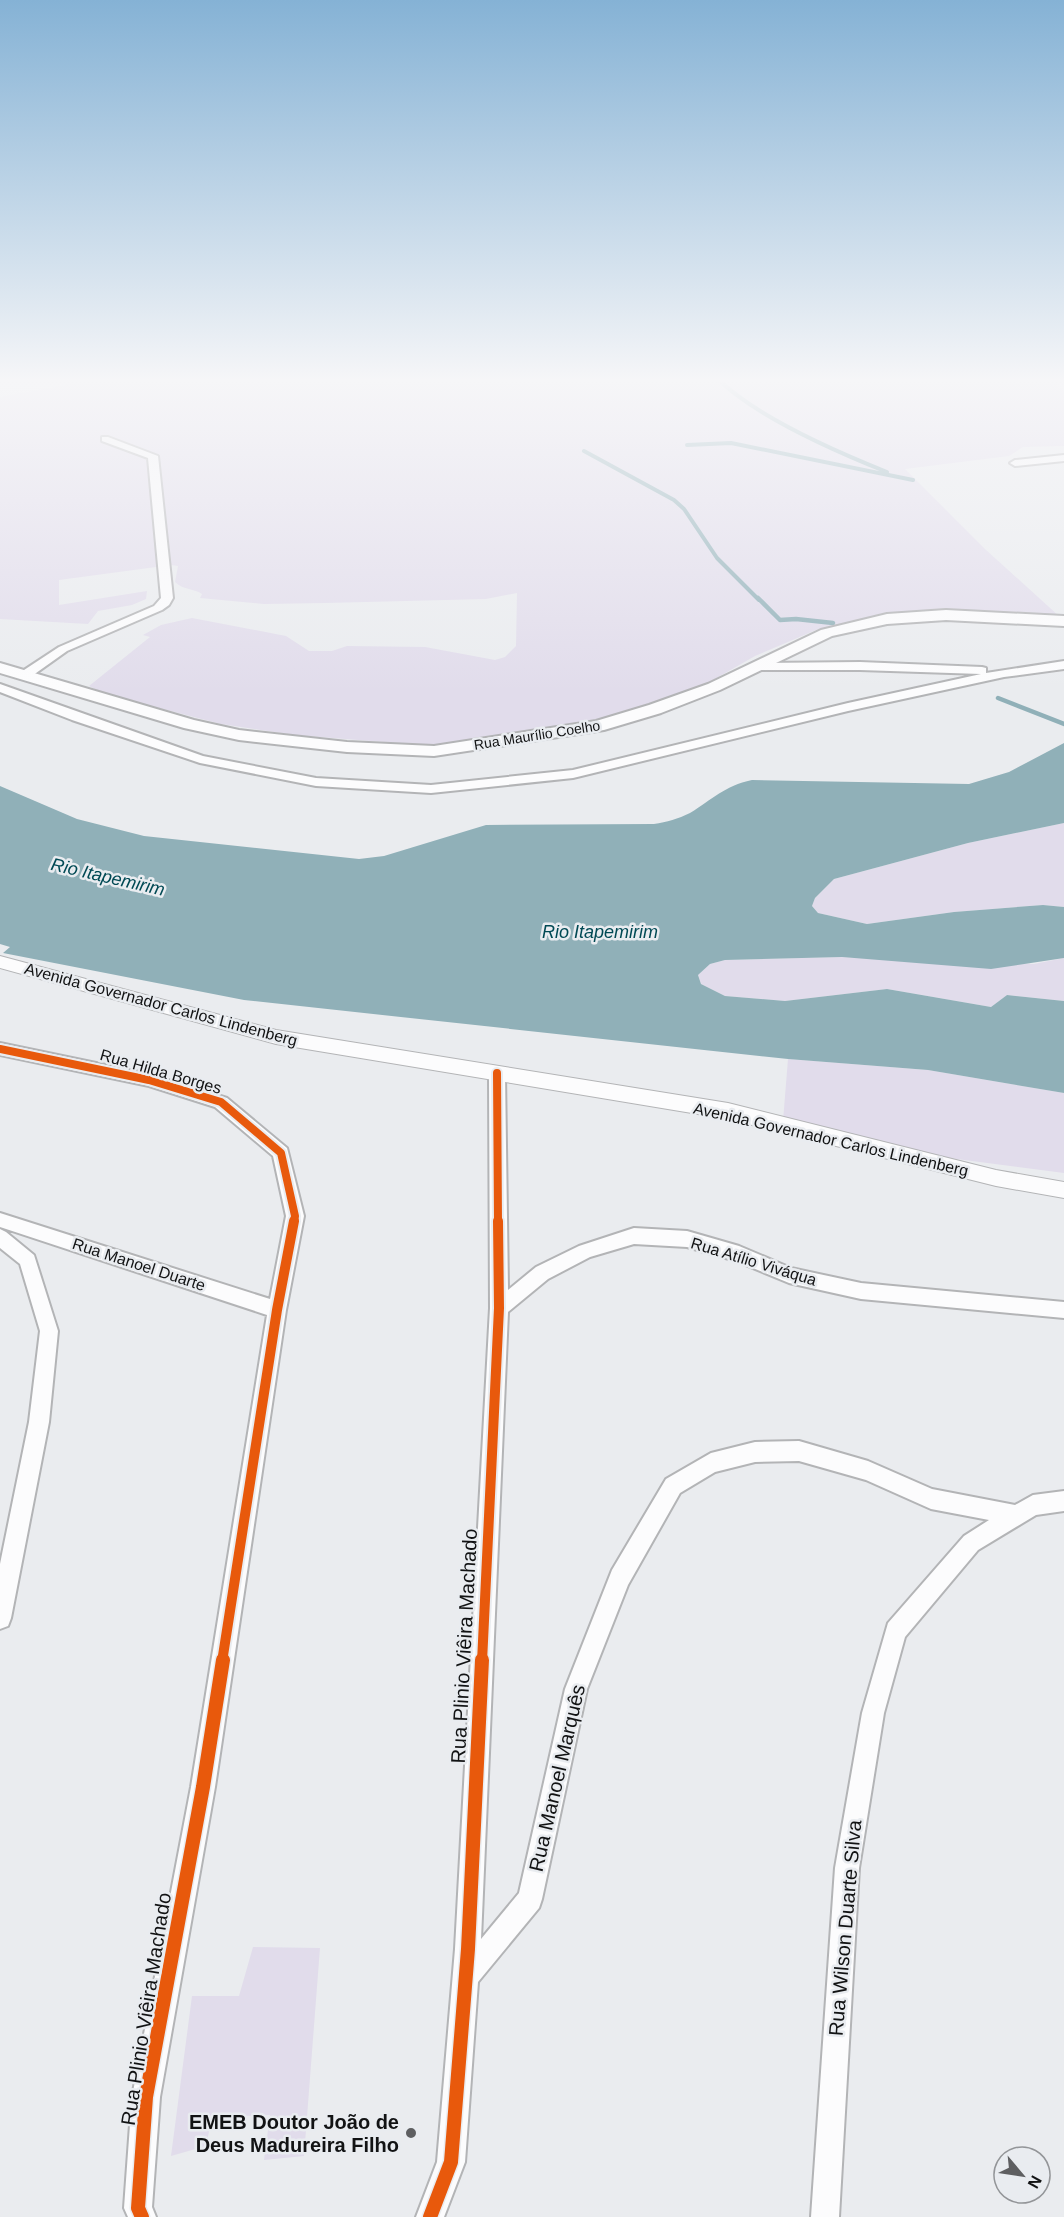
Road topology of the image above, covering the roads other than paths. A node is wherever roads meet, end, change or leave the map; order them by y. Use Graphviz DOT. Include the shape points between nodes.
graph roads {
  1 [pos="156,484"];
  2 [pos="1064,621"];
  3 [pos="1064,665"];
  4 [pos="755,667"];
  5 [pos="0,668"];
  6 [pos="1004,672"];
  7 [pos="25,675"];
  8 [pos="0,688"];
  9 [pos="0,962"];
  10 [pos="0,1049"];
  11 [pos="497,1073"];
  12 [pos="1064,1190"];
  13 [pos="0,1220"];
  14 [pos="0,1237"];
  15 [pos="499,1308"];
  16 [pos="277,1310"];
  17 [pos="1064,1310"];
  18 [pos="1064,1501"];
  19 [pos="1016,1515"];
  20 [pos="0,1618"];
  21 [pos="466,1977"];
  22 [pos="142,2217"];
  23 [pos="430,2217"];
  24 [pos="825,2217"];
  1 -- 7 [label="street" via="167,598 158,608 63,649"];
  2 -- 4 [label="main road, Rua Maurílio Coelho" via="946,615 887,620 827,633"];
  3 -- 6 [label="street"];
  4 -- 6 [label="street" via="860,666"];
  4 -- 7 [label="main road, Rua Maurílio Coelho" via="714,687 598,726 434,751 347,747 239,735"];
  5 -- 7 [label="main road, Rua Maurílio Coelho"];
  6 -- 8 [label="street" via="573,774 432,789 316,782 200,759"];
  9 -- 11 [label="street, Avenida Governador Carlos Lindenberg" via="276,1037"];
  10 -- 16 [label="street, Rua Hilda Borges" via="149,1080 221,1102 281,1153 295,1216"];
  11 -- 12 [label="street, Avenida Governador Carlos Lindenberg" via="728,1112 996,1178"];
  11 -- 15 [label="street, Rua Plinio Viêira Machado"];
  13 -- 16 [label="street, Rua Manoel Duarte"];
  14 -- 20 [label="street" via="28,1260 49,1331 39,1422"];
  15 -- 17 [label="street, Rua Atílio Viváqua" via="542,1273 585,1251 634,1236 687,1239 739,1254 789,1275 861,1291"];
  15 -- 21 [label="street, Rua Plinio Viêira Machado"];
  16 -- 22 [label="street, Rua Plinio Viêira Machado" via="203,1787 146,2097 138,2208"];
  18 -- 19 [label="street" via="1033,1505"];
  19 -- 21 [label="street, Rua Manoel Marquês" via="931,1498 868,1471 799,1451 755,1452 711,1463 672,1486 620,1578 576,1689 530,1899"];
  19 -- 24 [label="street, Rua Wilson Duarte Silva" via="971,1543 896,1631 873,1713 847,1868"];
  21 -- 23 [label="street, Rua Plinio Viêira Machado" via="451,2162"];
}
